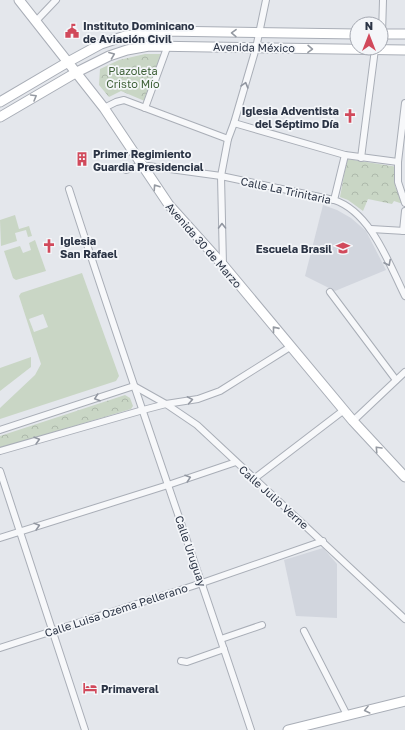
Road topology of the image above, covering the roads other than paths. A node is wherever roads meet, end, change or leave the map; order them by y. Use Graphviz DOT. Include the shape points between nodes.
graph roads {
  1 [pos="19,0"];
  2 [pos="56,0"];
  3 [pos="266,0"];
  4 [pos="383,0"];
  5 [pos="382,16"];
  6 [pos="36,21"];
  7 [pos="259,33"];
  8 [pos="349,34"];
  9 [pos="389,34"];
  10 [pos="405,34"];
  11 [pos="168,45"];
  12 [pos="256,48"];
  13 [pos="349,49"];
  14 [pos="389,49"];
  15 [pos="405,50"];
  16 [pos="374,56"];
  17 [pos="68,62"];
  18 [pos="77,72"];
  19 [pos="0,102"];
  20 [pos="405,103"];
  21 [pos="104,108"];
  22 [pos="145,108"];
  23 [pos="0,117"];
  24 [pos="234,123"];
  25 [pos="228,139"];
  26 [pos="345,155"];
  27 [pos="362,158"];
  28 [pos="398,162"];
  29 [pos="141,165"];
  30 [pos="126,170"];
  31 [pos="221,176"];
  32 [pos="69,189"];
  33 [pos="404,198"];
  34 [pos="334,200"];
  35 [pos="405,211"];
  36 [pos="371,229"];
  37 [pos="404,231"];
  38 [pos="223,265"];
  39 [pos="330,292"];
  40 [pos="405,296"];
  41 [pos="290,347"];
  42 [pos="405,372"];
  43 [pos="396,380"];
  44 [pos="134,386"];
  45 [pos="166,404"];
  46 [pos="143,410"];
  47 [pos="344,410"];
  48 [pos="353,421"];
  49 [pos="0,430"];
  50 [pos="0,451"];
  51 [pos="236,462"];
  52 [pos="0,472"];
  53 [pos="405,477"];
  54 [pos="255,478"];
  55 [pos="168,485"];
  56 [pos="20,532"];
  57 [pos="0,538"];
  58 [pos="322,541"];
  59 [pos="202,582"];
  60 [pos="404,617"];
  61 [pos="262,625"];
  62 [pos="52,631"];
  63 [pos="304,631"];
  64 [pos="221,638"];
  65 [pos="0,648"];
  66 [pos="224,649"];
  67 [pos="181,661"];
  68 [pos="405,701"];
  69 [pos="347,715"];
  70 [pos="85,730"];
  71 [pos="251,730"];
  72 [pos="288,730"];
  1 -- 6 [label="main road, Avenida 30 de Marzo"];
  2 -- 6 [label="street"];
  3 -- 7 [label="street"];
  4 -- 5 [label="street"];
  6 -- 17 [label="main road, Avenida 30 de Marzo"];
  7 -- 8 [label="main road, Avenida México"];
  7 -- 12 [label="street"];
  7 -- 17 [label="main road, Avenida México, one-way" via="142,33 101,44"];
  9 -- 10 [label="main road"];
  11 -- 12 [label="main road, Avenida México"];
  18 -- 11 [label="main road, Avenida México, one-way" via="109,56 128,50"];
  11 -- 22 [label="street"];
  12 -- 13 [label="main road, Avenida México, one-way"];
  24 -- 12 [label="street, one-way"];
  14 -- 15 [label="main road, Avenida México"];
  16 -- 27 [label="street"];
  17 -- 18 [label="main road, Avenida 30 de Marzo"];
  17 -- 19 [label="main road, Avenida México"];
  18 -- 21 [label="main road, Avenida 30 de Marzo"];
  23 -- 18 [label="main road, Avenida México, one-way"];
  20 -- 28 [label="street"];
  21 -- 22 [label="street" via="124,100"];
  21 -- 29 [label="main road, Avenida 30 de Marzo"];
  22 -- 25 [label="street"];
  24 -- 25 [label="street"];
  24 -- 26 [label="street"];
  25 -- 31 [label="street"];
  26 -- 27 [label="street"];
  26 -- 34 [label="street"];
  27 -- 28 [label="street"];
  28 -- 33 [label="street" via="398,182"];
  29 -- 30 [label="street"];
  29 -- 31 [label="street, Calle La Trinitaria"];
  38 -- 29 [label="main road, Avenida 30 de Marzo, one-way" via="169,205"];
  31 -- 34 [label="street, Calle La Trinitaria"];
  38 -- 31 [label="street, one-way"];
  32 -- 44 [label="street, Calle Uruguay"];
  34 -- 36 [label="street, Calle La Trinitaria" via="356,213"];
  35 -- 37 [label="street"];
  36 -- 37 [label="street"];
  36 -- 40 [label="street, Calle La Trinitaria, one-way"];
  41 -- 38 [label="main road, Avenida 30 de Marzo, one-way"];
  39 -- 43 [label="street"];
  45 -- 41 [label="street, one-way" via="198,398 220,390"];
  41 -- 47 [label="main road, Avenida 30 de Marzo"];
  42 -- 43 [label="street"];
  43 -- 48 [label="street"];
  44 -- 45 [label="street, Calle Julio Verne"];
  44 -- 46 [label="street, Calle Uruguay"];
  44 -- 49 [label="street, one-way"];
  45 -- 46 [label="street"];
  45 -- 51 [label="street, Calle Julio Verne" via="197,425"];
  50 -- 46 [label="street, one-way"];
  46 -- 55 [label="street, Calle Uruguay"];
  47 -- 48 [label="main road, Avenida 30 de Marzo"];
  47 -- 54 [label="street"];
  53 -- 48 [label="main road, Avenida 30 de Marzo, one-way"];
  51 -- 54 [label="street, Calle Julio Verne"];
  55 -- 51 [label="street, one-way"];
  52 -- 56 [label="street"];
  54 -- 58 [label="street, Calle Julio Verne"];
  56 -- 55 [label="street, one-way"];
  55 -- 59 [label="street, Calle Uruguay"];
  56 -- 57 [label="street"];
  56 -- 62 [label="street"];
  58 -- 59 [label="street, Calle Luisa Ozema Pellerano"];
  58 -- 60 [label="street, Calle Julio Verne"];
  59 -- 62 [label="street, Calle Luisa Ozema Pellerano"];
  59 -- 64 [label="street, Calle Uruguay"];
  61 -- 64 [label="street"];
  62 -- 65 [label="street, Calle Luisa Ozema Pellerano"];
  62 -- 70 [label="street"];
  63 -- 69 [label="street"];
  64 -- 66 [label="street, Calle Uruguay"];
  66 -- 67 [label="street" via="187,662"];
  66 -- 71 [label="street, Calle Uruguay"];
  68 -- 69 [label="main road, one-way"];
  69 -- 72 [label="main road"];
}
